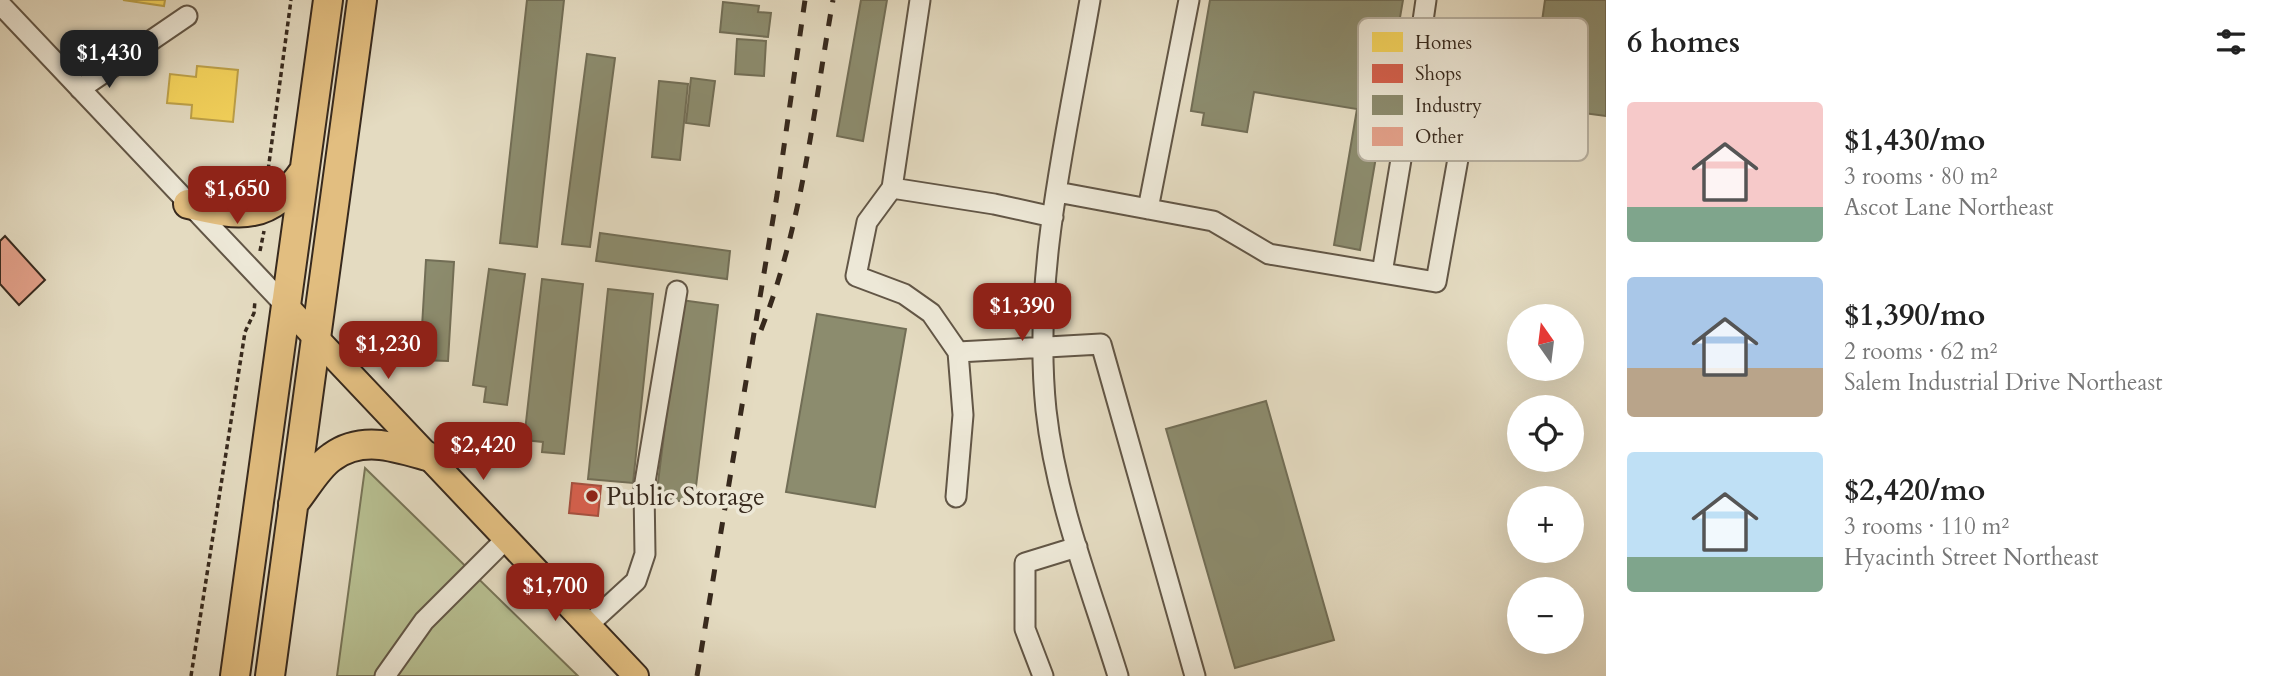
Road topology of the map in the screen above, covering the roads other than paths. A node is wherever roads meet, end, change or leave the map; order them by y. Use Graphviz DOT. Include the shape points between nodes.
graph roads {
  1 [pos="328,0"];
  2 [pos="362,0"];
  3 [pos="920,0"];
  4 [pos="1090,0"];
  5 [pos="1189,0"];
  6 [pos="1426,0"];
  7 [pos="0,4"];
  8 [pos="187,16"];
  9 [pos="1423,18"];
  10 [pos="80,89"];
  11 [pos="1401,161"];
  12 [pos="1458,161"];
  13 [pos="304,171"];
  14 [pos="892,188"];
  15 [pos="1057,192"];
  16 [pos="188,204"];
  17 [pos="1148,209"];
  18 [pos="1053,217"];
  19 [pos="1382,273"];
  20 [pos="677,291"];
  21 [pos="285,304"];
  22 [pos="316,336"];
  23 [pos="1042,350"];
  24 [pos="958,352"];
  25 [pos="428,456"];
  26 [pos="956,497"];
  27 [pos="293,504"];
  28 [pos="506,538"];
  29 [pos="1077,547"];
  30 [pos="588,625"];
  31 [pos="235,676"];
  32 [pos="270,676"];
  33 [pos="385,676"];
  34 [pos="636,676"];
  35 [pos="1043,676"];
  36 [pos="1118,676"];
  37 [pos="1195,676"];
  1 -- 13 [label="highway"];
  2 -- 22 [label="highway"];
  3 -- 14 [label="street"];
  4 -- 15 [label="street"];
  5 -- 17 [label="street"];
  6 -- 9 [label="street"];
  7 -- 10 [label="street"];
  8 -- 10 [label="street"];
  10 -- 16 [label="street"];
  11 -- 19 [label="street"];
  12 -- 19 [label="street" via="1436,282"];
  13 -- 16 [label="highway" via="291,189 266,209 229,214"];
  13 -- 21 [label="highway"];
  14 -- 18 [label="street"];
  14 -- 24 [label="street" via="867,222 856,276 904,294 931,313"];
  15 -- 17 [label="street"];
  15 -- 18 [label="street"];
  16 -- 21 [label="street"];
  17 -- 19 [label="street" via="1213,221 1269,254"];
  18 -- 23 [label="street" via="1041,317"];
  20 -- 30 [label="street" via="643,488 645,554 636,581"];
  21 -- 22 [label="main road"];
  21 -- 31 [label="highway"];
  22 -- 25 [label="main road"];
  22 -- 27 [label="highway"];
  23 -- 24 [label="street"];
  23 -- 29 [label="street" via="1046,412"];
  23 -- 37 [label="street" via="1101,344"];
  24 -- 26 [label="street" via="963,415"];
  25 -- 27 [label="highway" via="385,443 358,446 331,457"];
  25 -- 28 [label="main road"];
  27 -- 32 [label="highway"];
  28 -- 30 [label="main road"];
  28 -- 33 [label="street" via="424,621"];
  29 -- 35 [label="street" via="1025,563 1025,629"];
  29 -- 36 [label="street"];
  30 -- 34 [label="main road"];
}
